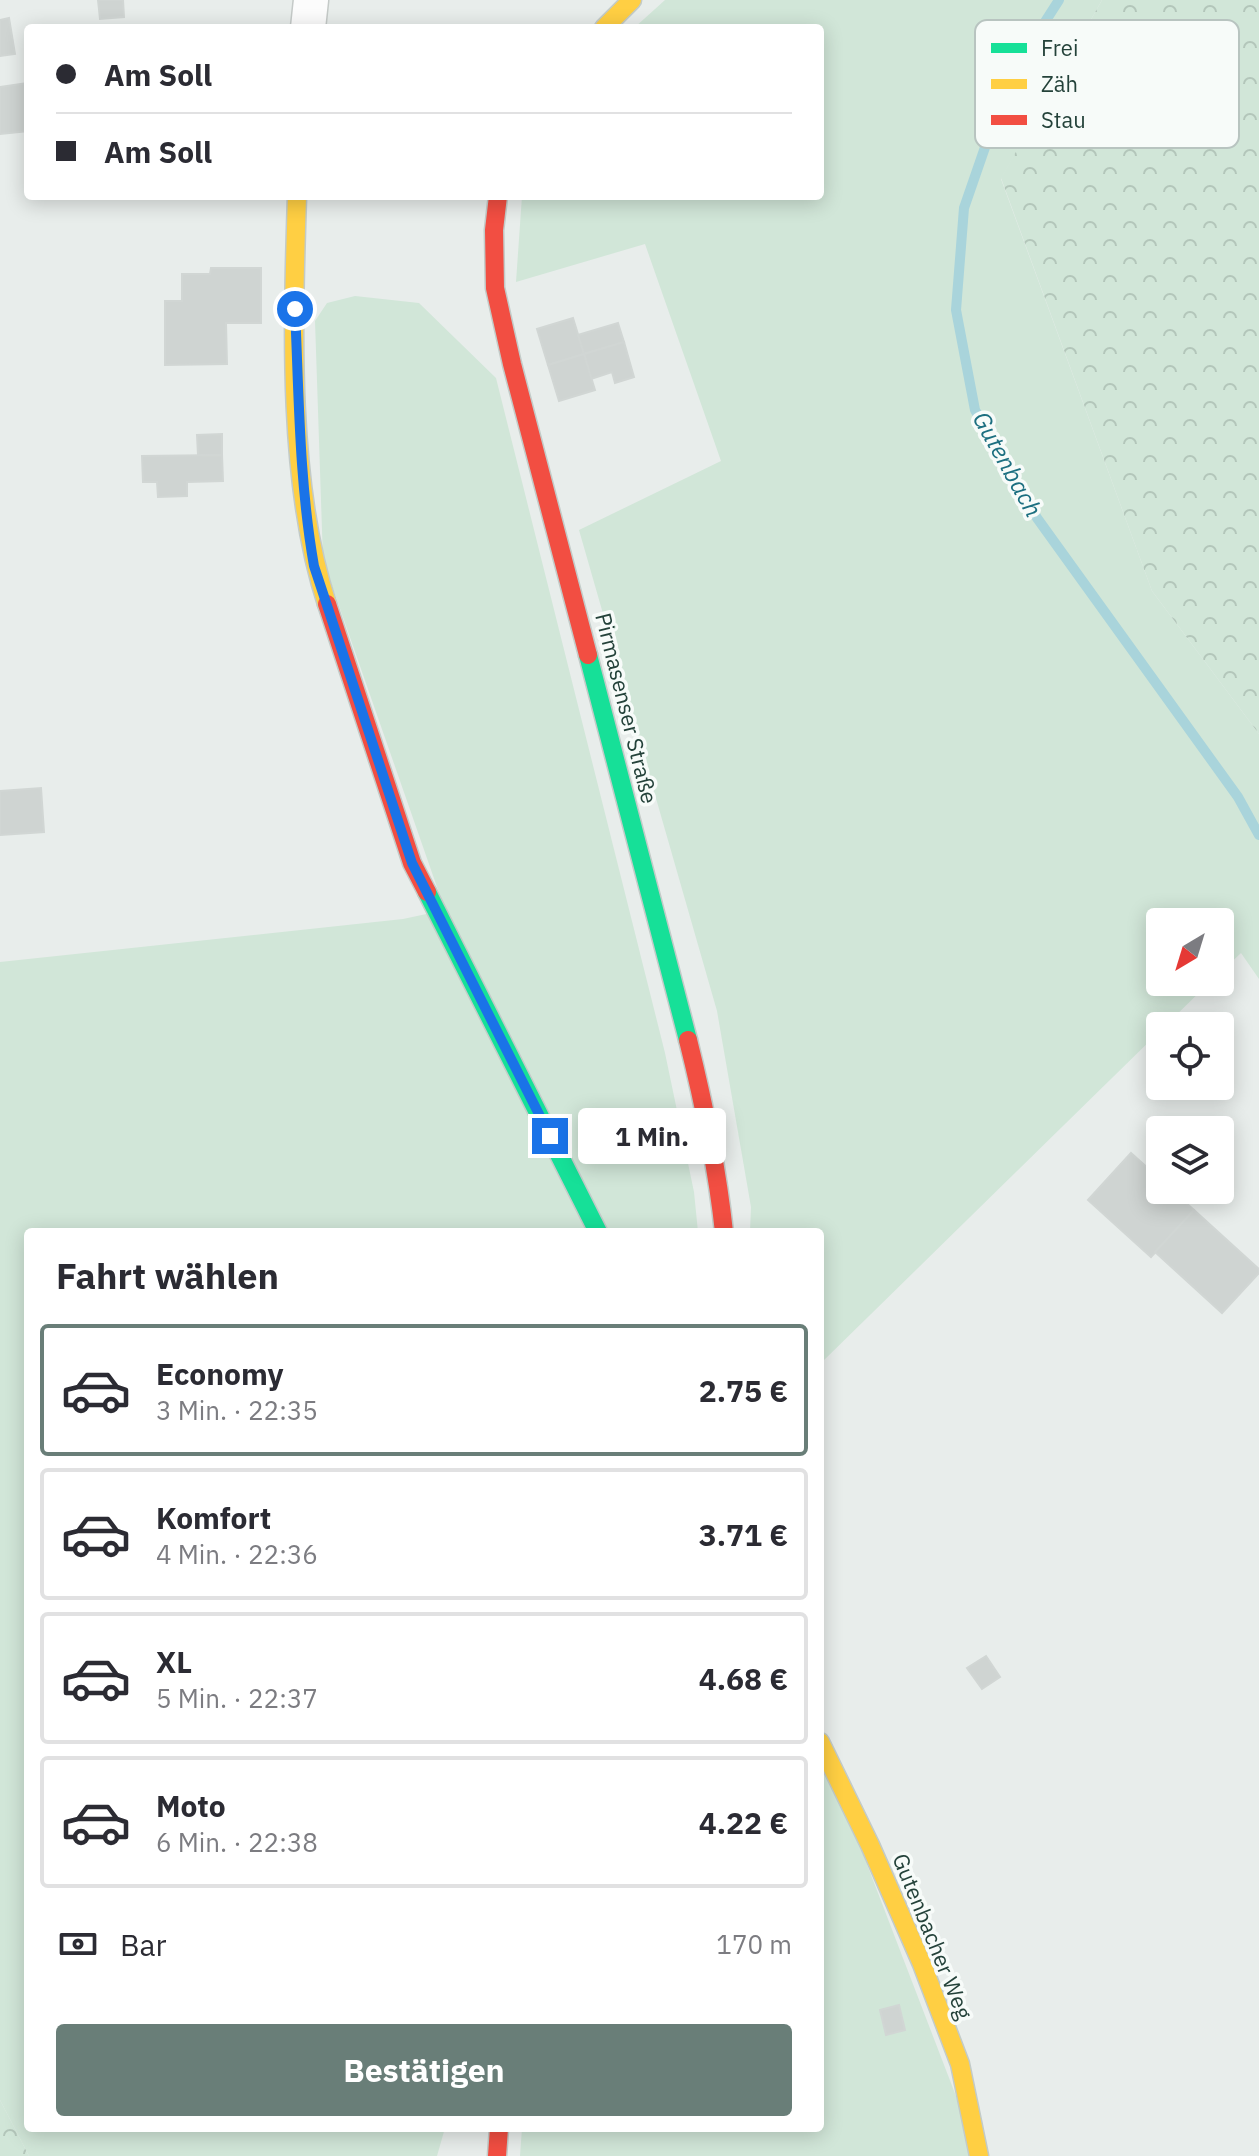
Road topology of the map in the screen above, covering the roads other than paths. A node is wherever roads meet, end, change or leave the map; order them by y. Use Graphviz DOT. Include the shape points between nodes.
graph roads {
  1 [pos="311,0"];
  2 [pos="632,0"];
  3 [pos="308,24"];
  4 [pos="608,24"];
  5 [pos="297,200"];
  6 [pos="498,200"];
  7 [pos="596,1228"];
  8 [pos="724,1228"];
  9 [pos="824,1750"];
  10 [pos="499,2132"];
  11 [pos="497,2156"];
  12 [pos="979,2156"];
  1 -- 3 [label="street"];
  2 -- 4 [label="street"];
  5 -- 7 [label="street" via="300,444 314,566 412,863"];
  6 -- 8 [label="street, Pirmasenser Straße" via="495,288 704,1102"];
  9 -- 12 [label="street, Gutenbacher Weg" via="922,1964 960,2064"];
  10 -- 11 [label="street"];
}
